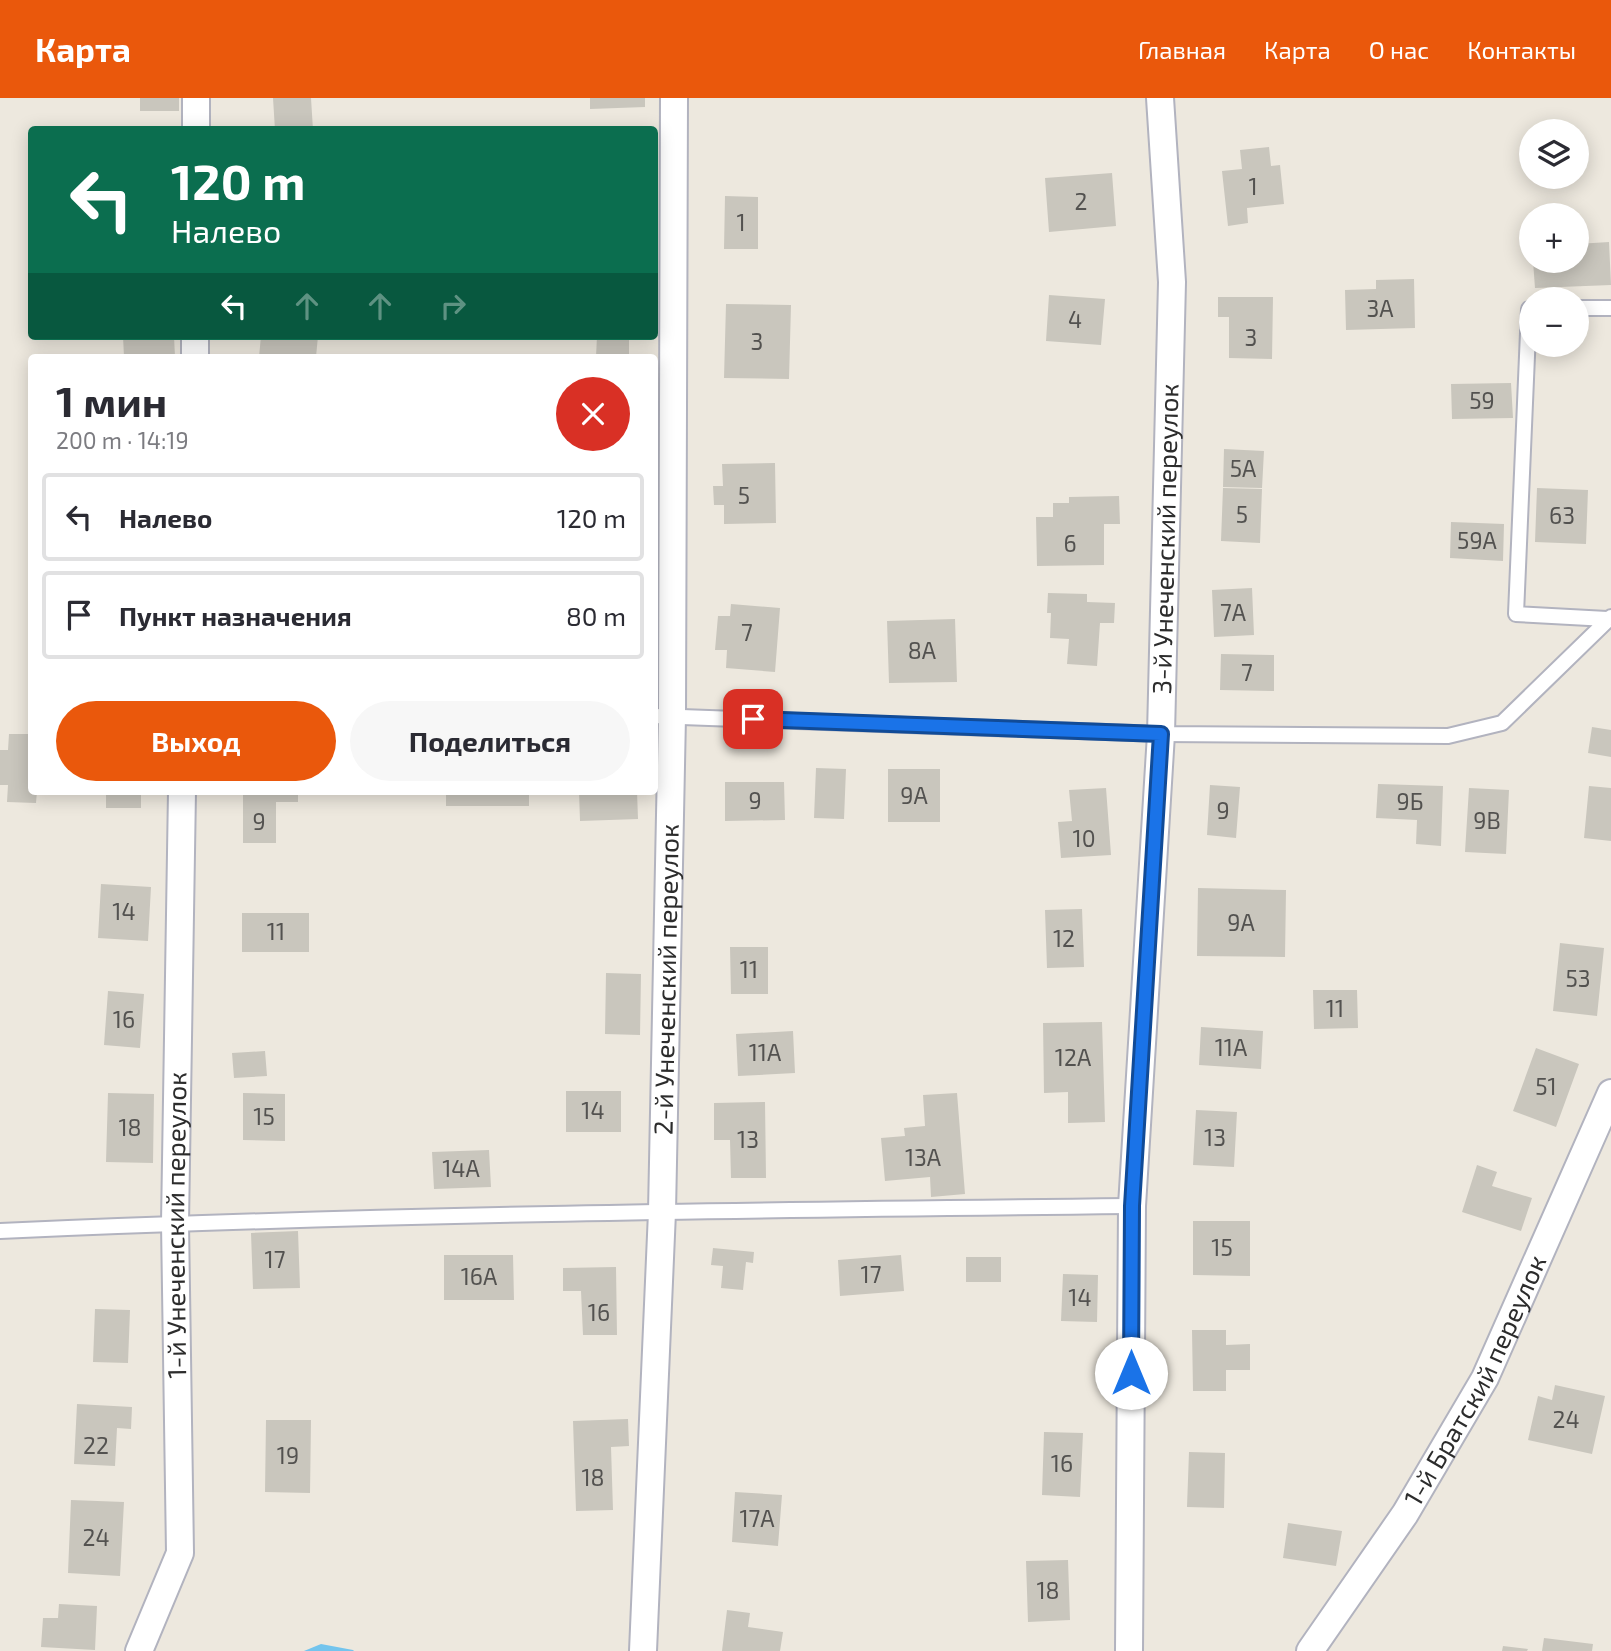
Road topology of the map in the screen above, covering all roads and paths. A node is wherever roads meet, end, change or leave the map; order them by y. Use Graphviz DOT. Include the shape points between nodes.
graph roads {
  1 [pos="196,98"];
  2 [pos="674,98"];
  3 [pos="1160,98"];
  4 [pos="196,126"];
  5 [pos="1589,308"];
  6 [pos="1611,308"];
  7 [pos="1527,357"];
  8 [pos="1609,618"];
  9 [pos="663,716"];
  10 [pos="1161,734"];
  11 [pos="182,795"];
  12 [pos="1611,1093"];
  13 [pos="1132,1206"];
  14 [pos="662,1212"];
  15 [pos="175,1223"];
  16 [pos="0,1231"];
  17 [pos="139,1651"];
  18 [pos="643,1651"];
  19 [pos="1129,1651"];
  20 [pos="1310,1651"];
  1 -- 4 [label="street"];
  2 -- 9 [label="street, 2-й Унеченский переулок"];
  3 -- 10 [label="street, 3-й Унеченский переулок" via="1172,282"];
  5 -- 6 [label="lane"];
  7 -- 8 [label="lane" via="1517,614"];
  8 -- 10 [label="lane" via="1502,723 1448,736"];
  9 -- 10 [label="lane"];
  9 -- 14 [label="street, 2-й Унеченский переулок"];
  10 -- 13 [label="street, 3-й Унеченский переулок"];
  11 -- 15 [label="street, 1-й Унеченский переулок"];
  12 -- 20 [label="street, 1-й Братский переулок" via="1485,1378 1405,1514"];
  13 -- 14 [label="lane"];
  13 -- 19 [label="street, 3-й Унеченский переулок"];
  14 -- 15 [label="lane"];
  14 -- 18 [label="street, 2-й Унеченский переулок"];
  15 -- 16 [label="lane"];
  15 -- 17 [label="street, 1-й Унеченский переулок" via="180,1553"];
}
